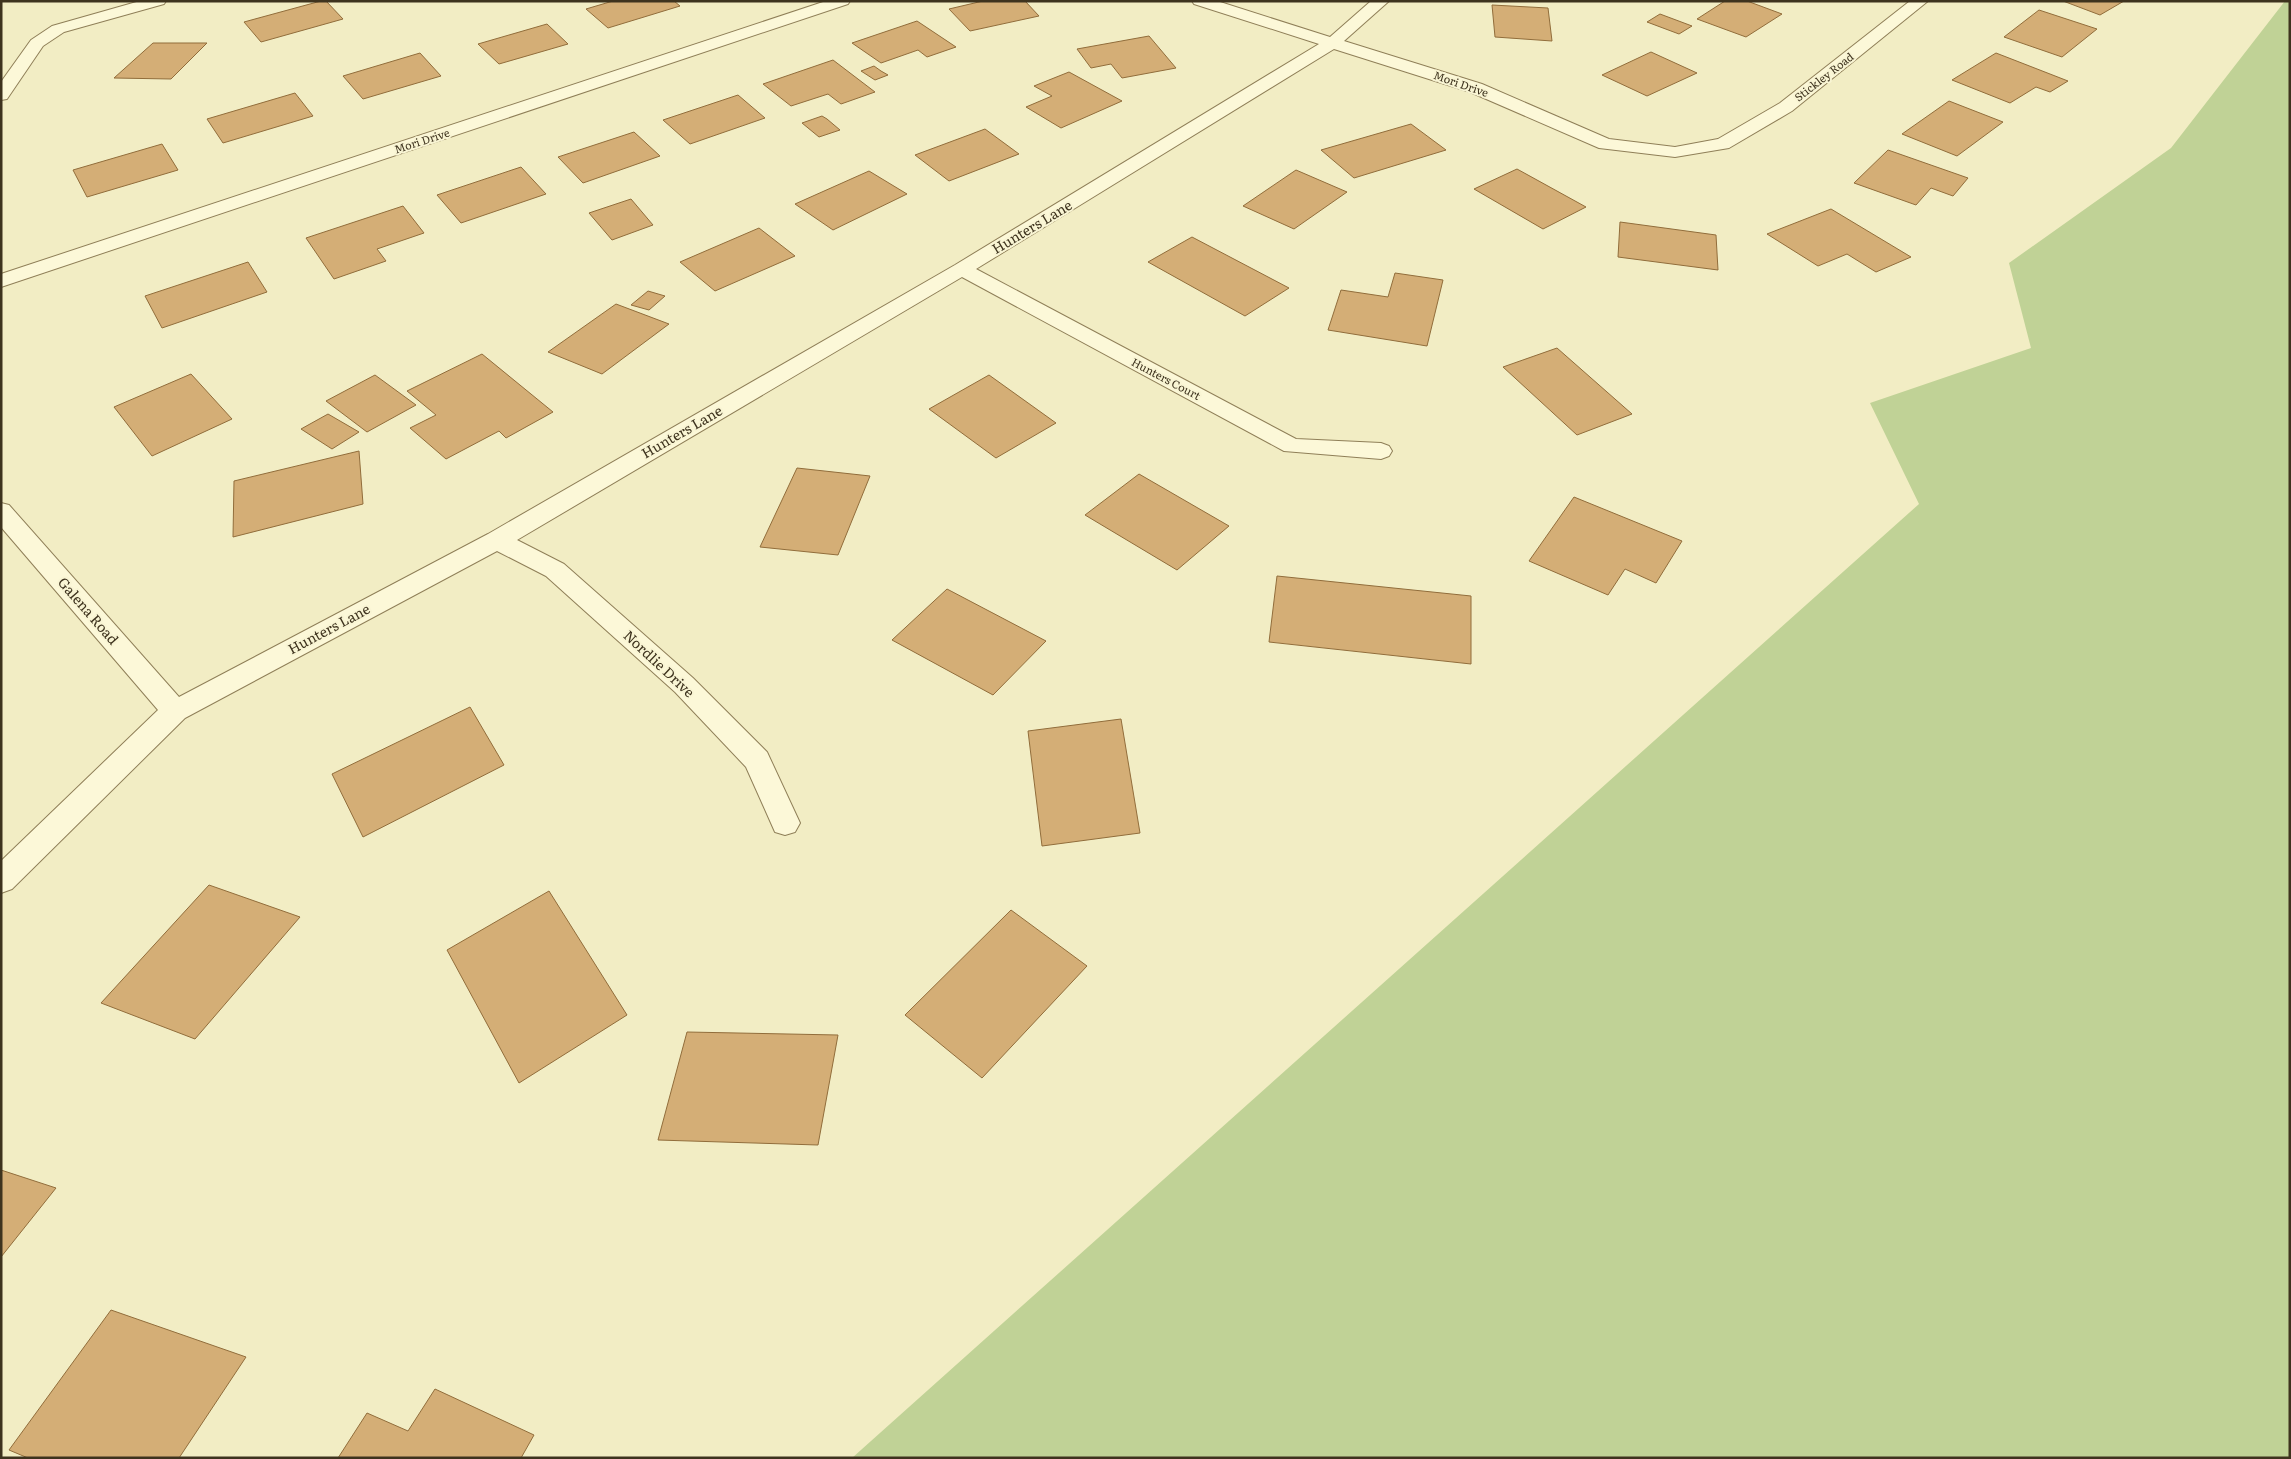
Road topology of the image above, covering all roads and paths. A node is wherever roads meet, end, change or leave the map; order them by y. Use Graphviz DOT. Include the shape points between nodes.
graph roads {
  1 [pos="158,1"];
  2 [pos="842,1"];
  3 [pos="1200,1"];
  4 [pos="1381,1"];
  5 [pos="1920,1"];
  6 [pos="1334,42"];
  7 [pos="1,95"];
  8 [pos="1723,144"];
  9 [pos="962,270"];
  10 [pos="1,281"];
  11 [pos="1381,452"];
  12 [pos="1,511"];
  13 [pos="497,540"];
  14 [pos="175,711"];
  15 [pos="785,823"];
  16 [pos="1,880"];
  1 -- 7 [label="street" via="58,29 38,44"];
  2 -- 10 [label="street, Mori Drive"];
  3 -- 6 [label="street, Mori Drive"];
  4 -- 6 [label="street, Hunters Lane"];
  5 -- 8 [label="street, Stickley Road" via="1786,107"];
  6 -- 8 [label="street, Mori Drive" via="1476,88 1605,144 1675,152"];
  6 -- 9 [label="street, Hunters Lane"];
  9 -- 11 [label="street, Hunters Court" via="1292,446"];
  9 -- 13 [label="street, Hunters Lane"];
  12 -- 14 [label="street, Galena Road"];
  13 -- 14 [label="street, Hunters Lane"];
  13 -- 15 [label="street, Nordlie Drive" via="555,570 684,685 757,760"];
  14 -- 16 [label="street, Hunters Lane"];
}
